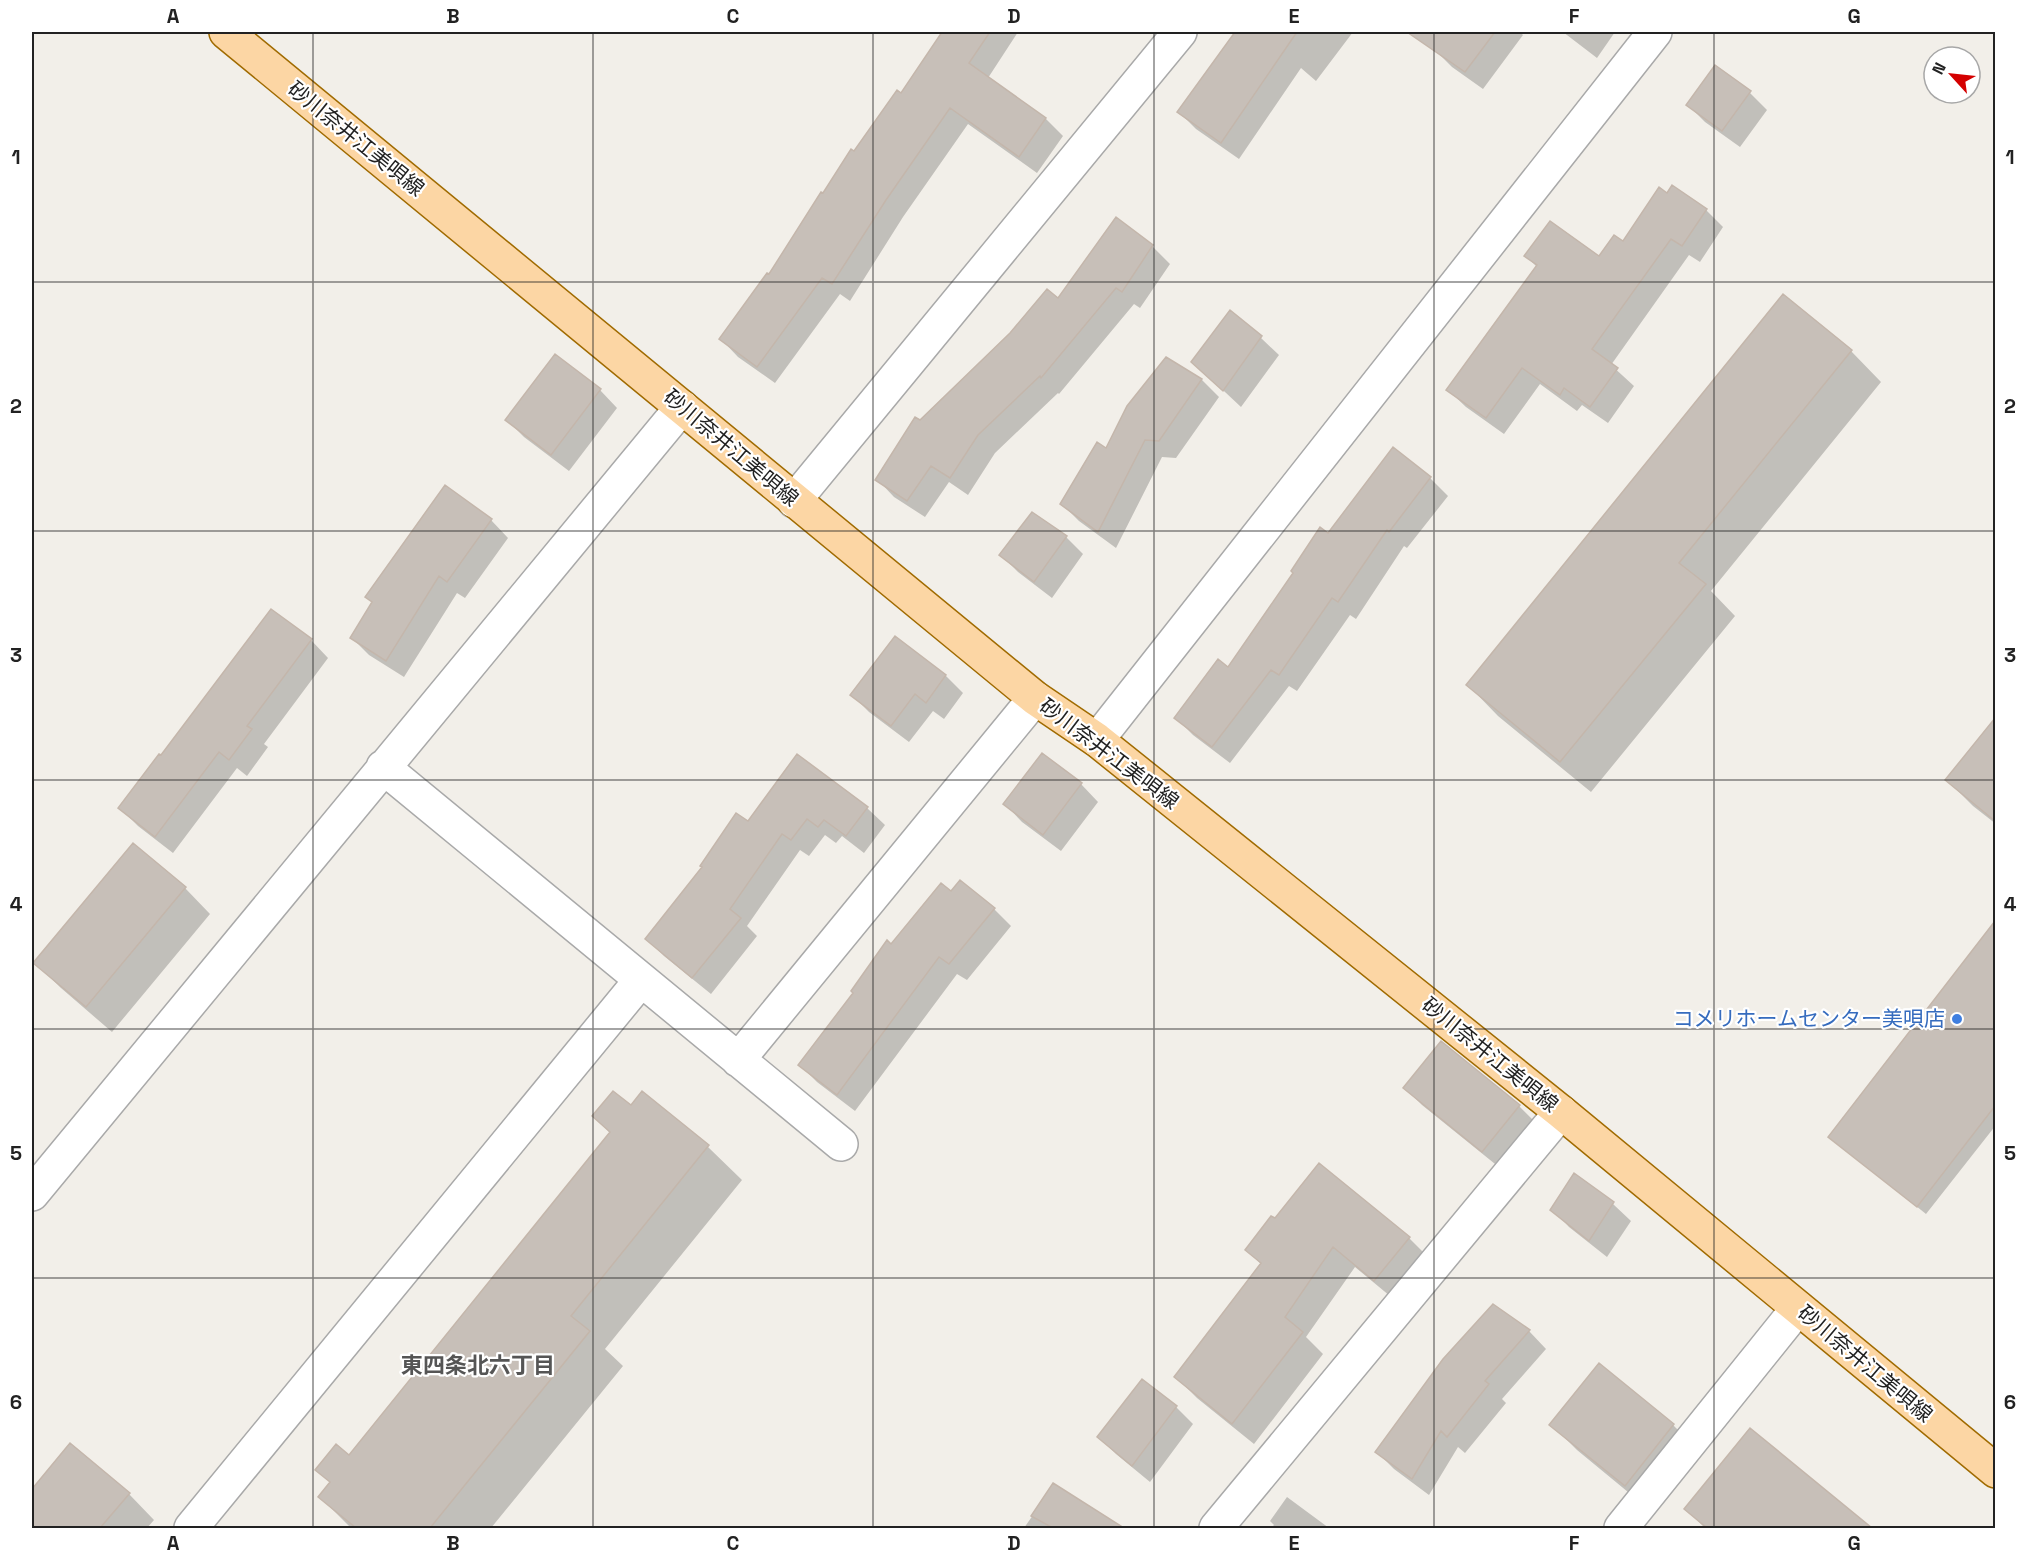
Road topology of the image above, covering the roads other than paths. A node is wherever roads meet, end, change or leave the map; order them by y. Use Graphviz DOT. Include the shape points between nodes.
graph roads {
  1 [pos="226,32"];
  2 [pos="1180,32"];
  3 [pos="1655,32"];
  4 [pos="682,407"];
  5 [pos="794,501"];
  6 [pos="1035,698"];
  7 [pos="1097,740"];
  8 [pos="383,767"];
  9 [pos="641,980"];
  10 [pos="738,1060"];
  11 [pos="1561,1112"];
  12 [pos="841,1144"];
  13 [pos="32,1194"];
  14 [pos="1798,1308"];
  15 [pos="1995,1471"];
  16 [pos="191,1528"];
  17 [pos="1216,1528"];
  18 [pos="1622,1528"];
  1 -- 4 [label="main road, 砂川奈井江美唄線"];
  2 -- 5 [label="street"];
  3 -- 7 [label="street"];
  4 -- 5 [label="main road, 砂川奈井江美唄線"];
  4 -- 8 [label="street"];
  5 -- 6 [label="main road, 砂川奈井江美唄線"];
  6 -- 7 [label="main road, 砂川奈井江美唄線"];
  6 -- 10 [label="street"];
  7 -- 11 [label="main road, 砂川奈井江美唄線"];
  8 -- 9 [label="street"];
  8 -- 13 [label="street"];
  9 -- 10 [label="street"];
  9 -- 16 [label="street"];
  10 -- 12 [label="street"];
  11 -- 14 [label="main road, 砂川奈井江美唄線"];
  11 -- 17 [label="street"];
  14 -- 15 [label="main road, 砂川奈井江美唄線"];
  14 -- 18 [label="street"];
}
